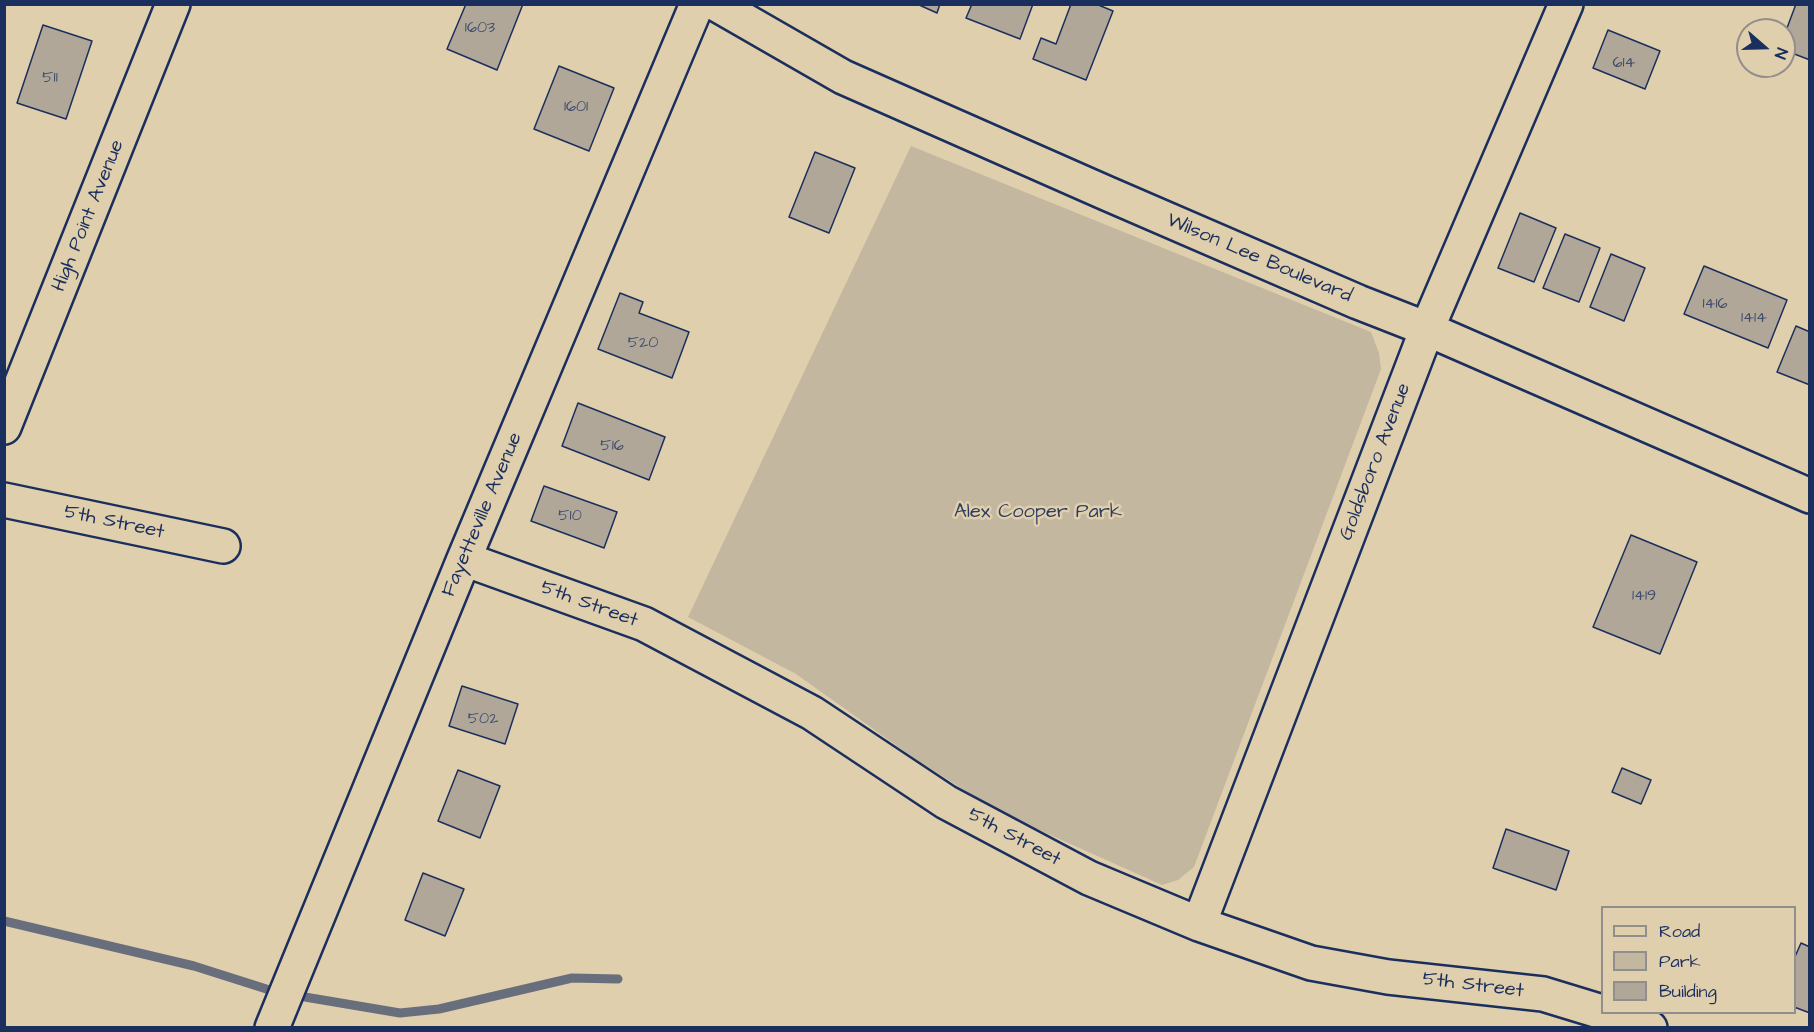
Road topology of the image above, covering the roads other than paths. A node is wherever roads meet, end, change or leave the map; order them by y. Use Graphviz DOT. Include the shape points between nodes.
graph roads {
  1 [pos="173,4"];
  2 [pos="698,4"];
  3 [pos="717,4"];
  4 [pos="1566,4"];
  5 [pos="1427,329"];
  6 [pos="4,427"];
  7 [pos="1809,496"];
  8 [pos="4,500"];
  9 [pos="223,546"];
  10 [pos="464,560"];
  11 [pos="1199,924"];
  12 [pos="1601,1011"];
  13 [pos="1609,1014"];
  14 [pos="272,1028"];
  15 [pos="1650,1028"];
  1 -- 6 [label="street, High Point Avenue"];
  2 -- 10 [label="street, Fayetteville Avenue"];
  3 -- 5 [label="street, Wilson Lee Boulevard" via="843,76 1106,194"];
  4 -- 5 [label="street, Goldsboro Avenue"];
  5 -- 7 [label="street, Wilson Lee Boulevard"];
  5 -- 11 [label="street, Goldsboro Avenue"];
  8 -- 9 [label="street, 5th Street"];
  10 -- 11 [label="street, 5th Street" via="644,624 812,713 946,802 1089,878"];
  10 -- 14 [label="street, Fayetteville Avenue"];
  11 -- 12 [label="street, 5th Street" via="1311,963 1543,994"];
  13 -- 15 [label="street, 5th Street"];
}
